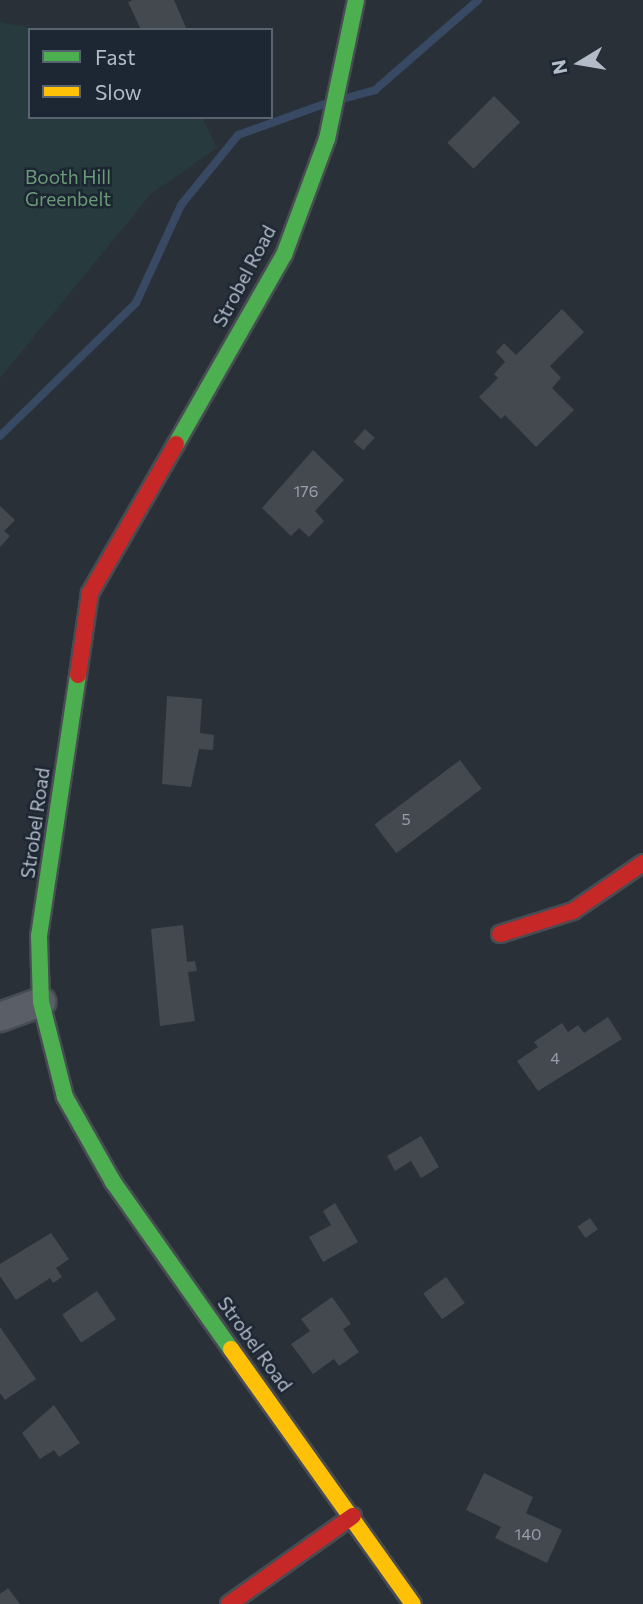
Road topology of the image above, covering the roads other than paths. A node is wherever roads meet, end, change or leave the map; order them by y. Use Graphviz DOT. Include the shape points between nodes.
graph roads {
  1 [pos="356,0"];
  2 [pos="643,863"];
  3 [pos="500,934"];
  4 [pos="41,1002"];
  5 [pos="0,1017"];
  6 [pos="353,1516"];
  7 [pos="229,1604"];
  8 [pos="412,1604"];
  1 -- 4 [label="street, Strobel Road" via="327,139 284,255 90,593 39,936"];
  2 -- 3 [label="street" via="573,911"];
  4 -- 5 [label="street"];
  4 -- 6 [label="street, Strobel Road" via="65,1097 113,1182"];
  6 -- 7 [label="street"];
  6 -- 8 [label="street, Strobel Road"];
}
